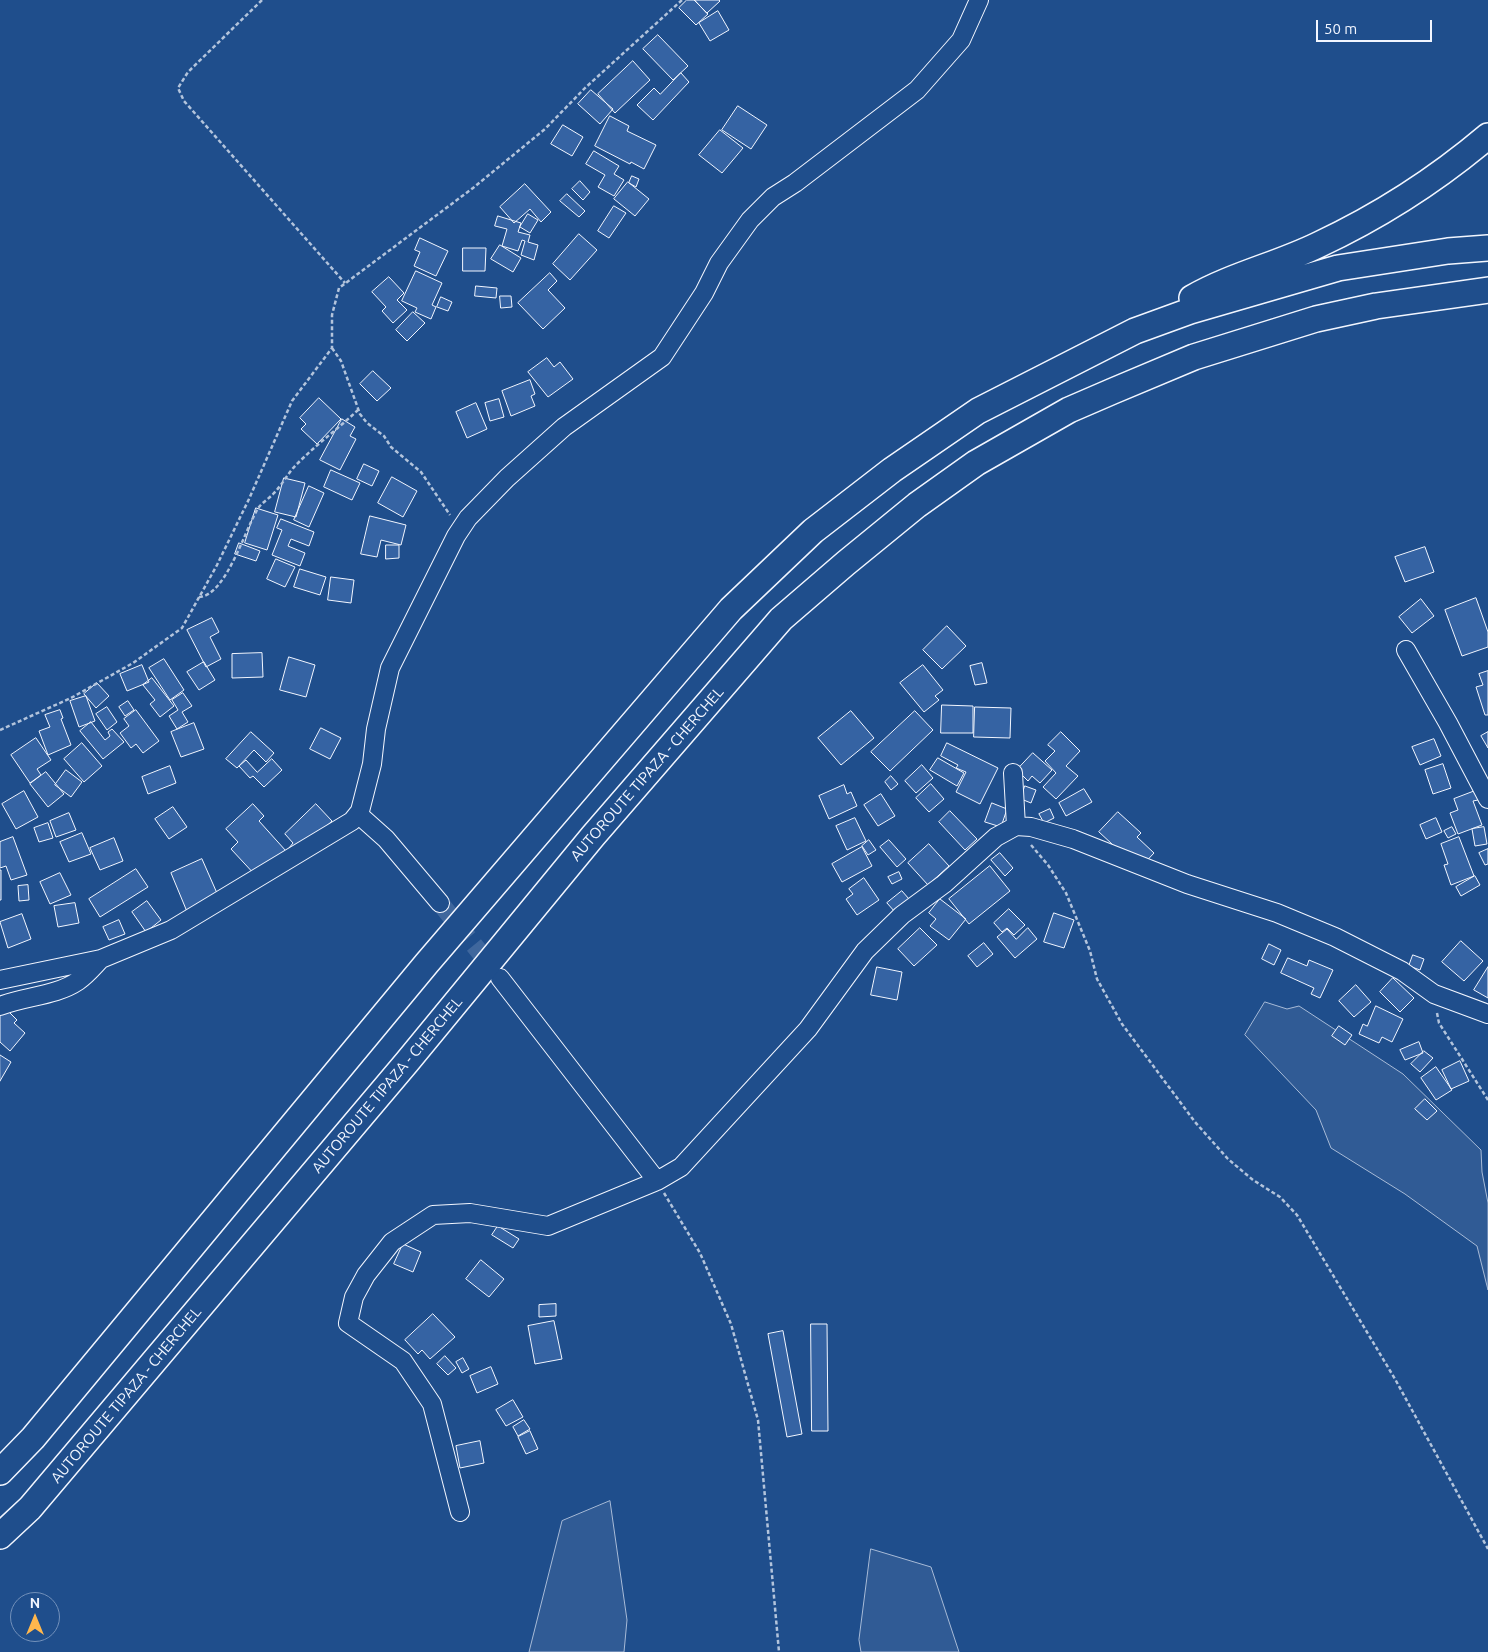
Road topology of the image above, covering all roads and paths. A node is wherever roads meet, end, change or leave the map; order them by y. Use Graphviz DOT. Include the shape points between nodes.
graph roads {
  1 [pos="262,0"];
  2 [pos="682,0"];
  3 [pos="979,0"];
  4 [pos="1488,136"];
  5 [pos="1488,248"];
  6 [pos="345,283"];
  7 [pos="1488,290"];
  8 [pos="1134,331"];
  9 [pos="332,348"];
  10 [pos="358,410"];
  11 [pos="459,531"];
  12 [pos="199,597"];
  13 [pos="1406,650"];
  14 [pos="0,730"];
  15 [pos="1014,772"];
  16 [pos="1488,799"];
  17 [pos="358,814"];
  18 [pos="1016,826"];
  19 [pos="440,903"];
  20 [pos="101,959"];
  21 [pos="500,978"];
  22 [pos="0,980"];
  23 [pos="1434,994"];
  24 [pos="0,1006"];
  25 [pos="1488,1014"];
  26 [pos="1488,1100"];
  27 [pos="657,1182"];
  28 [pos="0,1472"];
  29 [pos="460,1512"];
  30 [pos="0,1536"];
  31 [pos="1488,1550"];
  32 [pos="779,1652"];
  1 -- 6 [label="path" via="188,72 178,88 184,101"];
  2 -- 6 [label="path" via="544,129 473,188"];
  3 -- 11 [label="street" via="961,40 918,90 795,184 773,197 750,220 719,263 662,357 564,427 507,478"];
  4 -- 8 [label="highway" via="1449,169 1359,226 1209,288"];
  5 -- 8 [label="highway" via="1338,268 1190,311"];
  6 -- 9 [label="path" via="339,288 333,305"];
  7 -- 30 [label="highway, AUTOROUTE TIPAZA - CHERCHEL" via="1376,306 1316,319 1194,357 1113,391 1069,410 976,463 846,563 781,619 593,836 407,1062 30,1508"];
  8 -- 28 [label="highway" via="978,412 892,470 813,532 731,609 427,963 33,1438"];
  9 -- 10 [label="path" via="341,361"];
  9 -- 12 [label="path" via="292,401 249,499"];
  10 -- 11 [label="path" via="367,423 384,436 390,447 421,472"];
  10 -- 12 [label="path" via="297,464 274,494 258,506 230,570 212,593"];
  11 -- 17 [label="street" via="390,668 376,729 372,764"];
  12 -- 14 [label="path" via="182,628 134,662 71,698"];
  13 -- 16 [label="street"];
  15 -- 18 [label="street"];
  17 -- 19 [label="street" via="386,839"];
  17 -- 20 [label="street" via="352,821 171,930"];
  18 -- 23 [label="street" via="1073,839 1187,884 1276,913 1376,957"];
  18 -- 27 [label="street" via="996,837 944,884 902,915 865,951 808,1029 681,1167"];
  18 -- 31 [label="path" via="1066,893 1090,951 1097,979 1122,1024 1195,1122 1228,1159 1280,1197 1297,1215 1395,1379"];
  20 -- 22 [label="street"];
  20 -- 24 [label="street" via="78,981 62,989"];
  21 -- 27 [label="street"];
  23 -- 25 [label="street"];
  23 -- 26 [label="path" via="1439,1023"];
  27 -- 29 [label="street" via="548,1226 470,1213 433,1215 392,1242 366,1275 354,1297 348,1323 403,1361 432,1404"];
  27 -- 32 [label="path" via="700,1253 731,1324 758,1420"];
}
